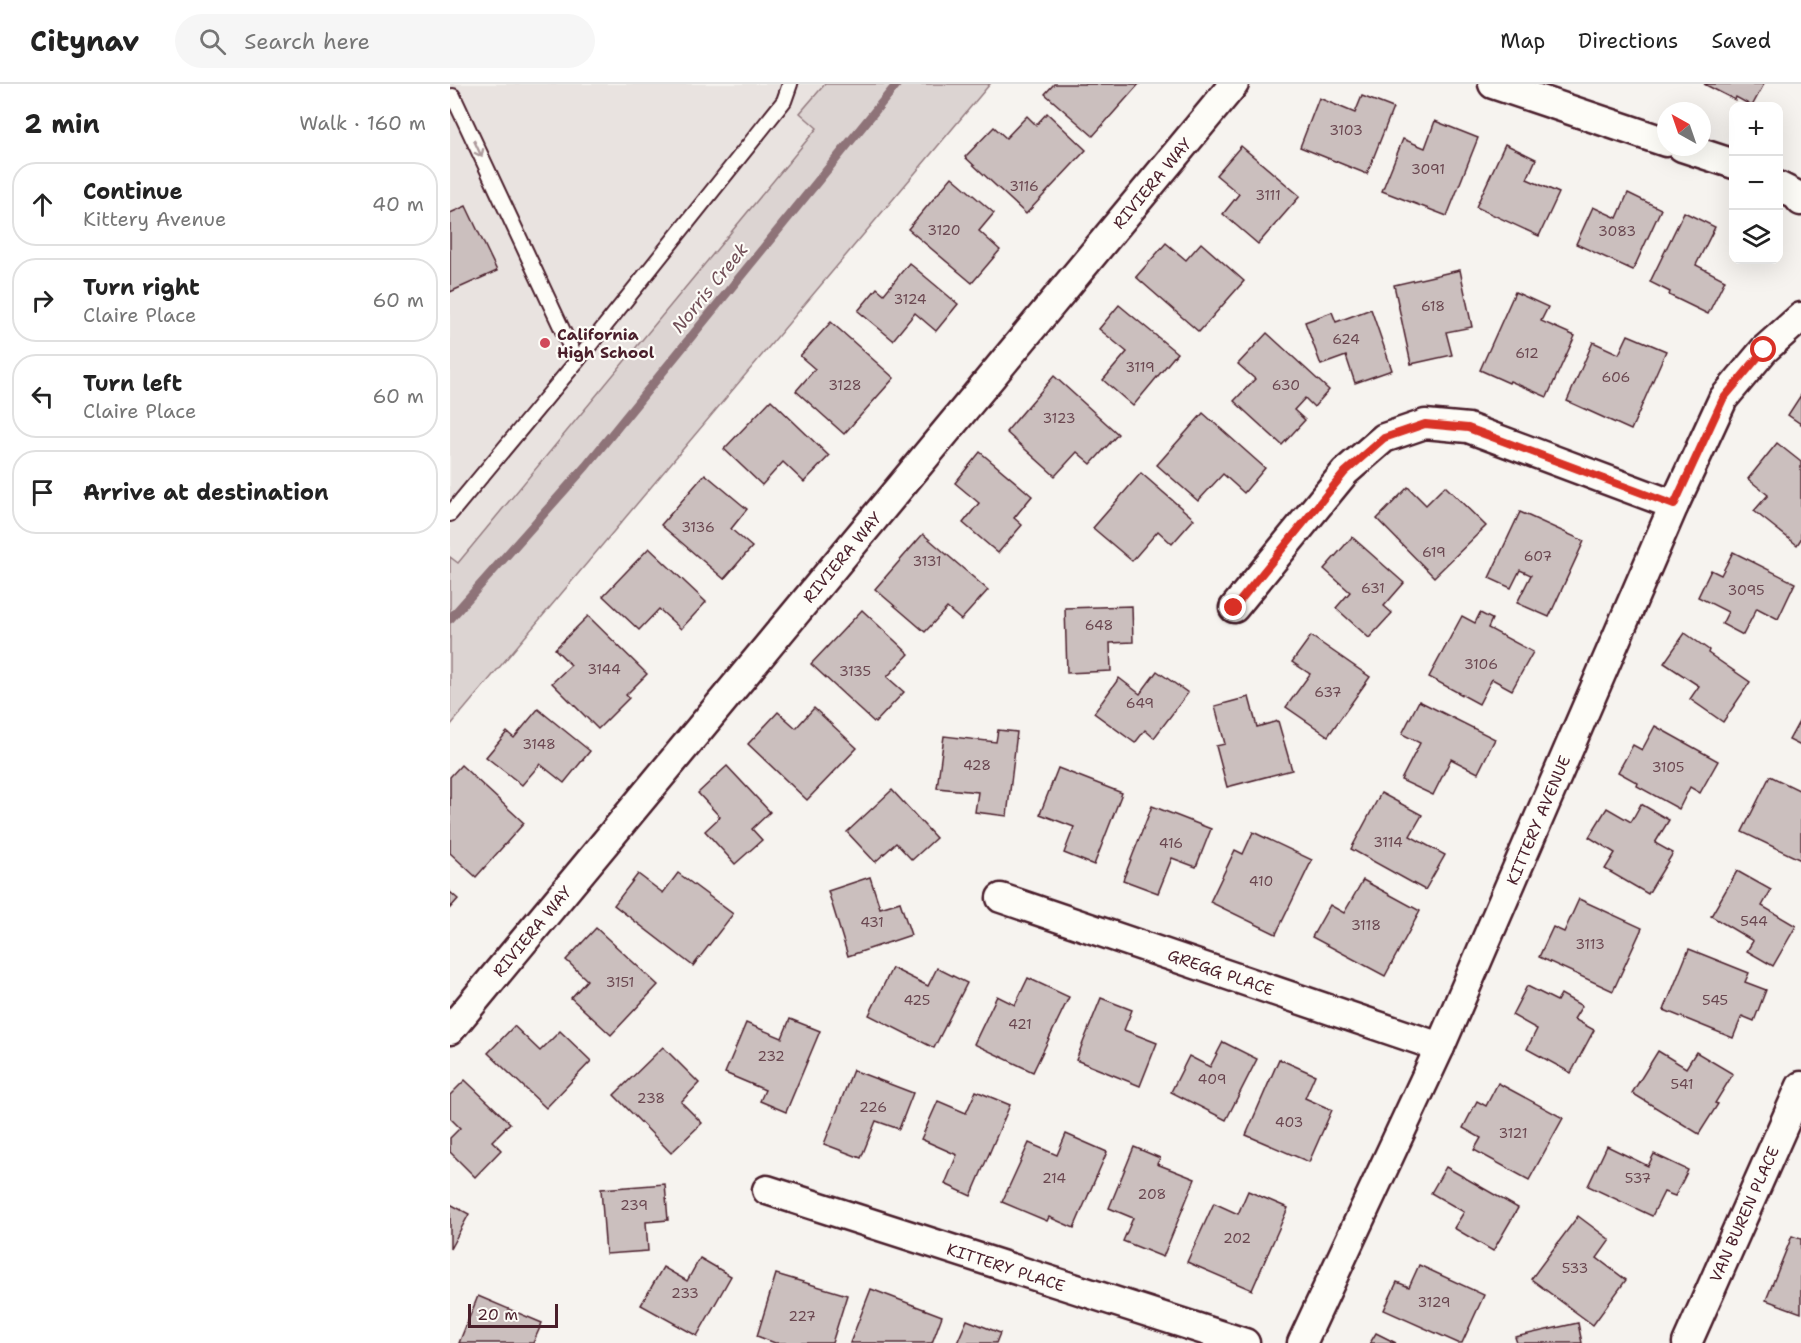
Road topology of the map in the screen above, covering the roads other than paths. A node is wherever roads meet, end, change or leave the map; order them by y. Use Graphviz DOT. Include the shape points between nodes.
graph roads {
  1 [pos="790,84"];
  2 [pos="1234,84"];
  3 [pos="1494,84"];
  4 [pos="454,92"];
  5 [pos="1657,139"];
  6 [pos="1710,156"];
  7 [pos="1729,162"];
  8 [pos="1783,188"];
  9 [pos="1801,201"];
  10 [pos="1801,317"];
  11 [pos="577,361"];
  12 [pos="1674,505"];
  13 [pos="450,514"];
  14 [pos="1234,608"];
  15 [pos="1001,898"];
  16 [pos="450,1030"];
  17 [pos="1440,1047"];
  18 [pos="1801,1086"];
  19 [pos="767,1190"];
  20 [pos="1245,1343"];
  21 [pos="1302,1343"];
  22 [pos="1687,1343"];
  1 -- 11 [label="lane" via="784,100"];
  2 -- 16 [label="street, RIVIERA WAY"];
  3 -- 5 [label="street"];
  4 -- 11 [label="lane, one-way"];
  6 -- 7 [label="street"];
  8 -- 9 [label="street"];
  10 -- 12 [label="street, KITTERY AVENUE" via="1764,350 1723,399"];
  11 -- 13 [label="lane"];
  12 -- 14 [label="street" via="1468,428 1425,424 1384,438 1345,472"];
  12 -- 17 [label="street, KITTERY AVENUE"];
  15 -- 17 [label="street, GREGG PLACE"];
  17 -- 21 [label="street, KITTERY AVENUE"];
  18 -- 22 [label="street, VAN BUREN PLACE"];
  19 -- 20 [label="street, KITTERY PLACE"];
}
